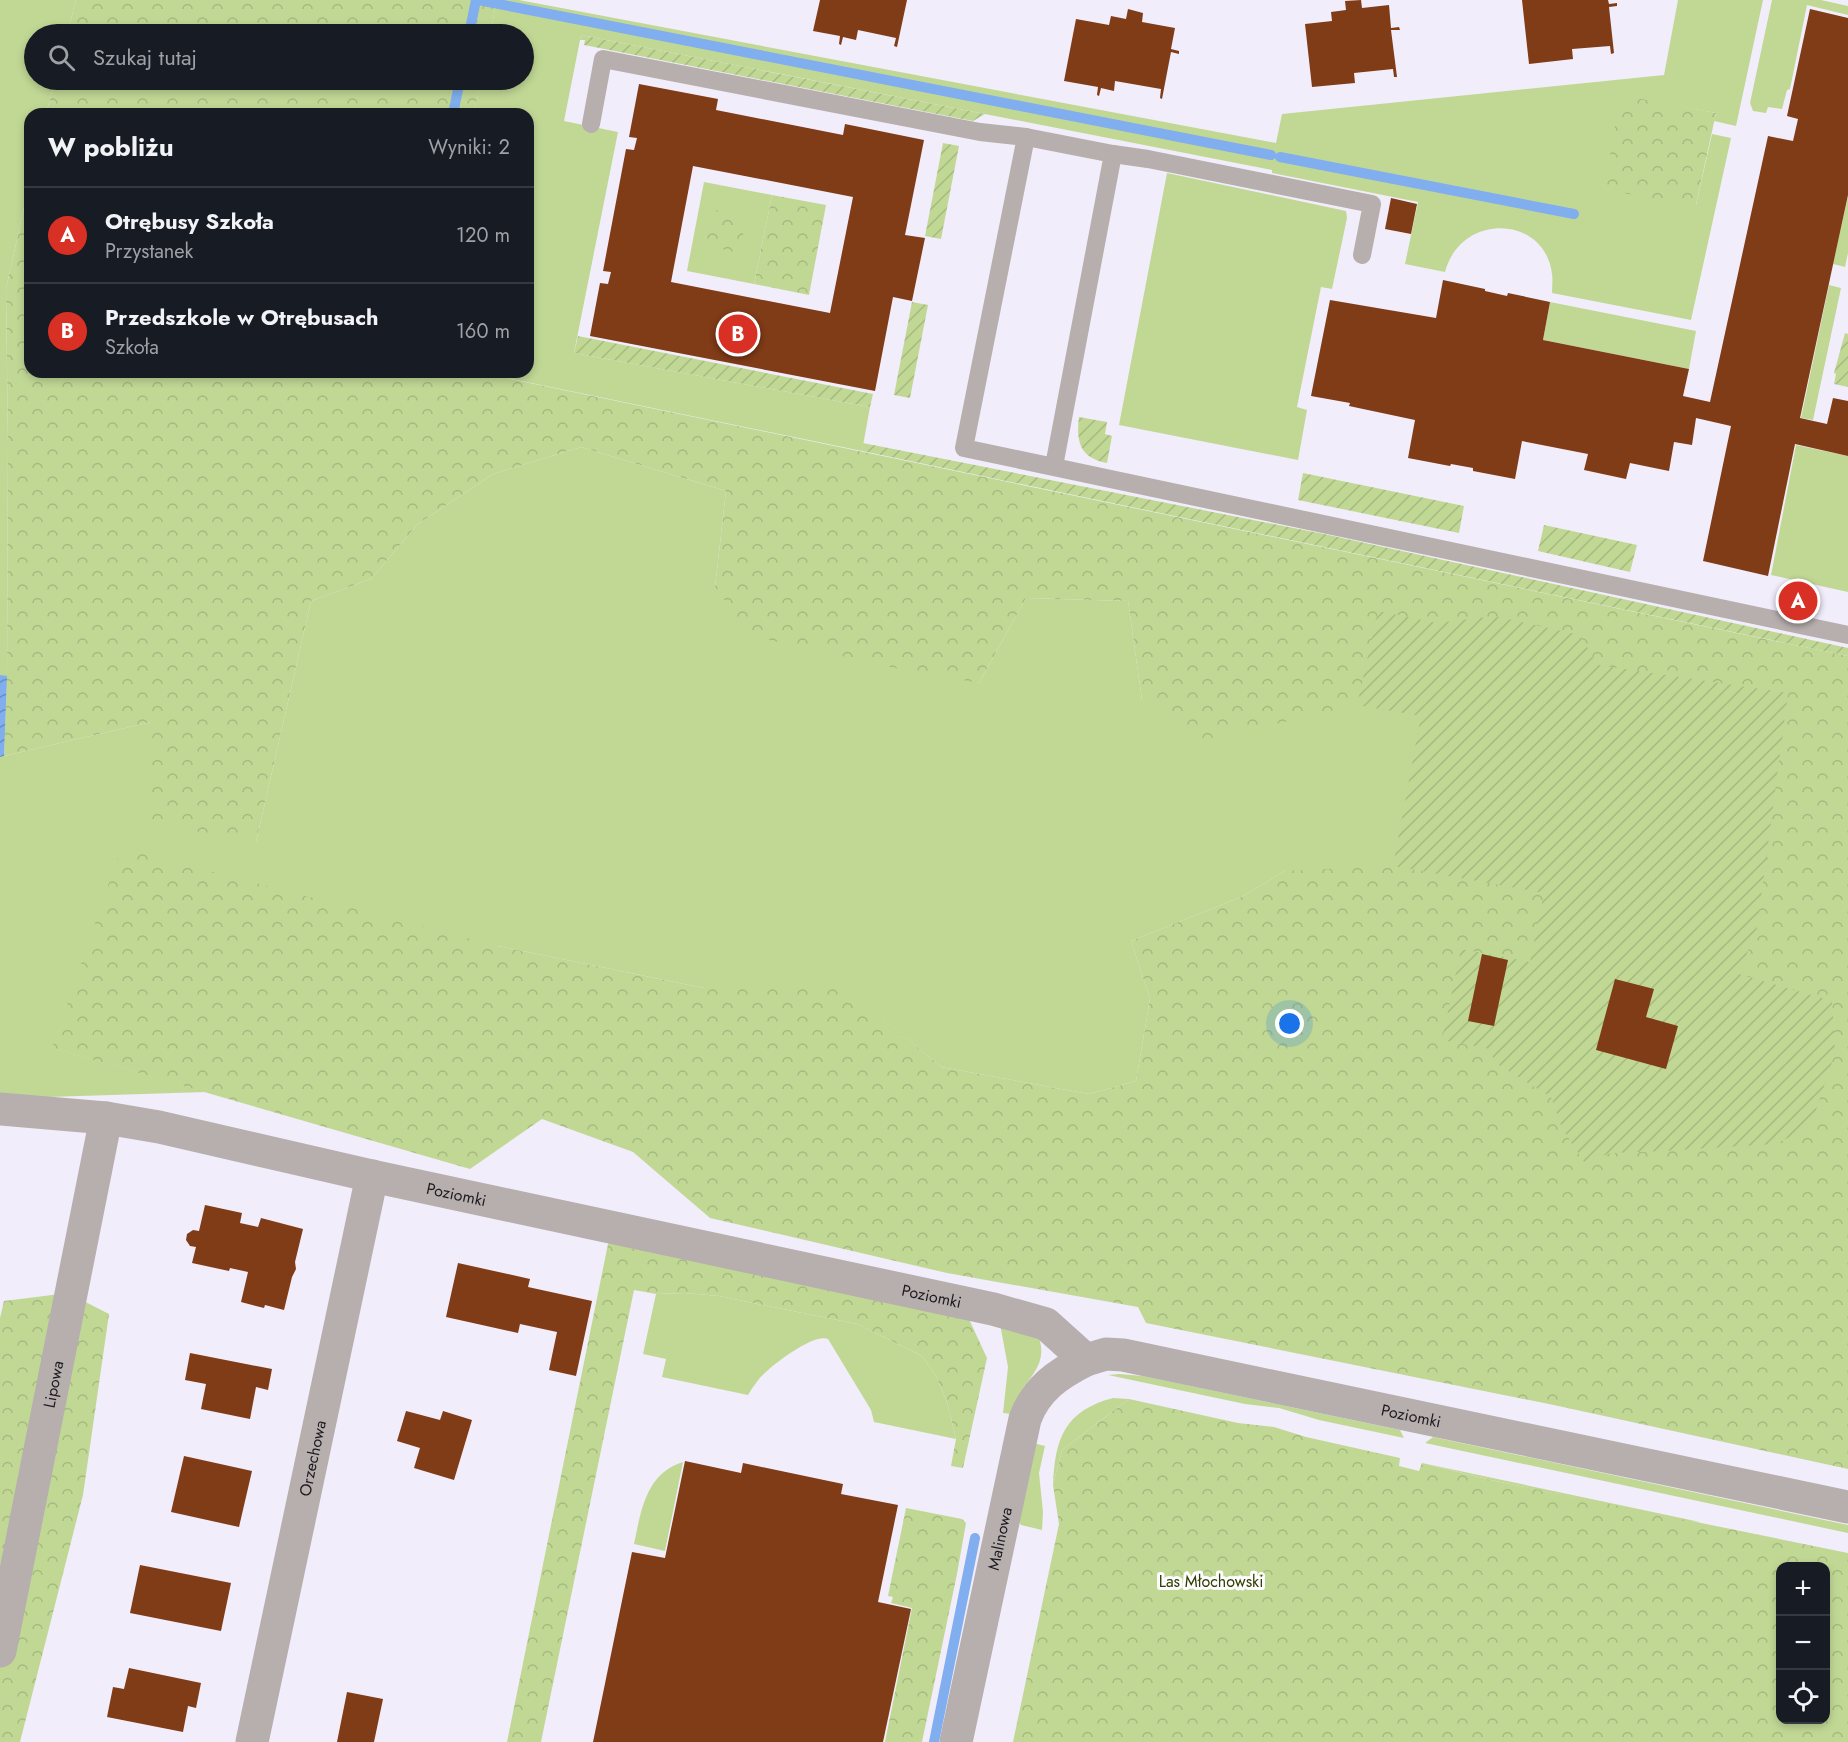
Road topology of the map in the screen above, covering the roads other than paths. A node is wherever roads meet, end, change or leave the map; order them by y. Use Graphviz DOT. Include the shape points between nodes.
graph roads {
  1 [pos="591,124"];
  2 [pos="1026,137"];
  3 [pos="1113,154"];
  4 [pos="1362,255"];
  5 [pos="1054,466"];
  6 [pos="1848,635"];
  7 [pos="0,1109"];
  8 [pos="106,1118"];
  9 [pos="372,1176"];
  10 [pos="1086,1360"];
  11 [pos="1848,1507"];
  12 [pos="0,1652"];
  13 [pos="252,1742"];
  14 [pos="956,1742"];
  1 -- 2 [label="lane" via="603,59 980,132"];
  2 -- 3 [label="lane"];
  2 -- 5 [label="lane" via="964,448"];
  3 -- 4 [label="lane" via="1372,204"];
  3 -- 5 [label="lane"];
  5 -- 6 [label="lane"];
  7 -- 8 [label="street, Poziomki"];
  8 -- 9 [label="street, Poziomki"];
  8 -- 12 [label="street, Lipowa"];
  9 -- 10 [label="street, Poziomki" via="993,1309 1046,1324"];
  9 -- 13 [label="street, Orzechowa"];
  10 -- 11 [label="street, Poziomki" via="1106,1354 1123,1355"];
  10 -- 14 [label="street, Malinowa" via="1047,1384 1025,1419"];
}
